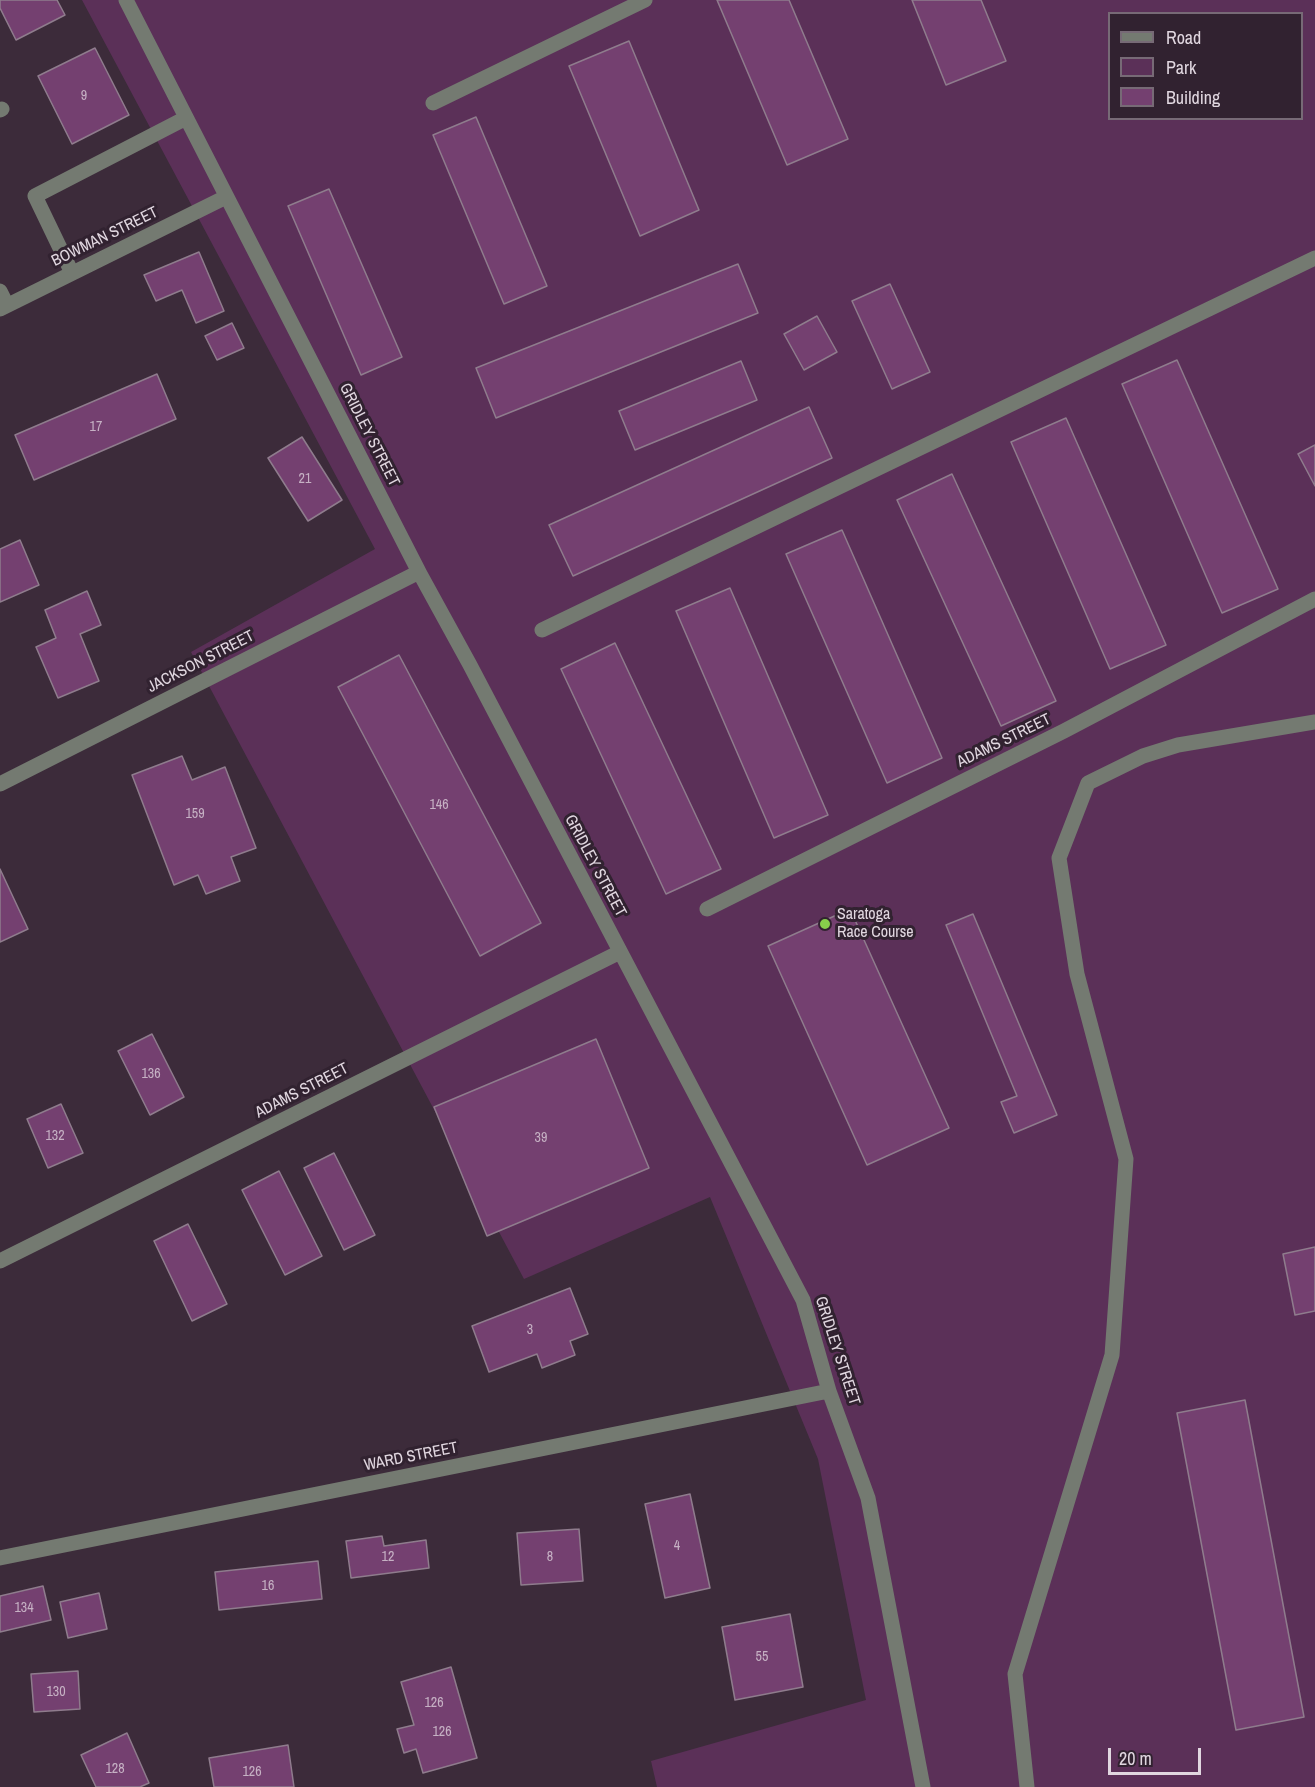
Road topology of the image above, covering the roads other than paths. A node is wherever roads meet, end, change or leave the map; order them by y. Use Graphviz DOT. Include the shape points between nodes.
graph roads {
  1 [pos="126,0"];
  2 [pos="645,0"];
  3 [pos="434,103"];
  4 [pos="186,118"];
  5 [pos="226,197"];
  6 [pos="1315,258"];
  7 [pos="72,273"];
  8 [pos="0,291"];
  9 [pos="4,307"];
  10 [pos="419,572"];
  11 [pos="1315,599"];
  12 [pos="542,630"];
  13 [pos="1315,722"];
  14 [pos="0,784"];
  15 [pos="707,909"];
  16 [pos="620,952"];
  17 [pos="0,1261"];
  18 [pos="829,1391"];
  19 [pos="0,1558"];
  20 [pos="923,1787"];
  21 [pos="1027,1787"];
  1 -- 4 [label="street, GRIDLEY STREET"];
  2 -- 3 [label="street"];
  4 -- 5 [label="street, GRIDLEY STREET"];
  4 -- 7 [label="street" via="35,196"];
  5 -- 7 [label="street, BOWMAN STREET"];
  5 -- 10 [label="street, GRIDLEY STREET"];
  6 -- 12 [label="street"];
  7 -- 9 [label="street, BOWMAN STREET"];
  8 -- 9 [label="street"];
  10 -- 14 [label="street, JACKSON STREET"];
  10 -- 16 [label="street, GRIDLEY STREET"];
  11 -- 15 [label="street, ADAMS STREET" via="1064,731"];
  13 -- 21 [label="street" via="1178,745 1143,756 1088,783 1059,858 1077,974 1126,1159 1112,1355 1016,1674"];
  16 -- 17 [label="street, ADAMS STREET"];
  16 -- 18 [label="street, GRIDLEY STREET" via="803,1300"];
  18 -- 19 [label="street, WARD STREET"];
  18 -- 20 [label="street, GRIDLEY STREET" via="868,1498"];
}
